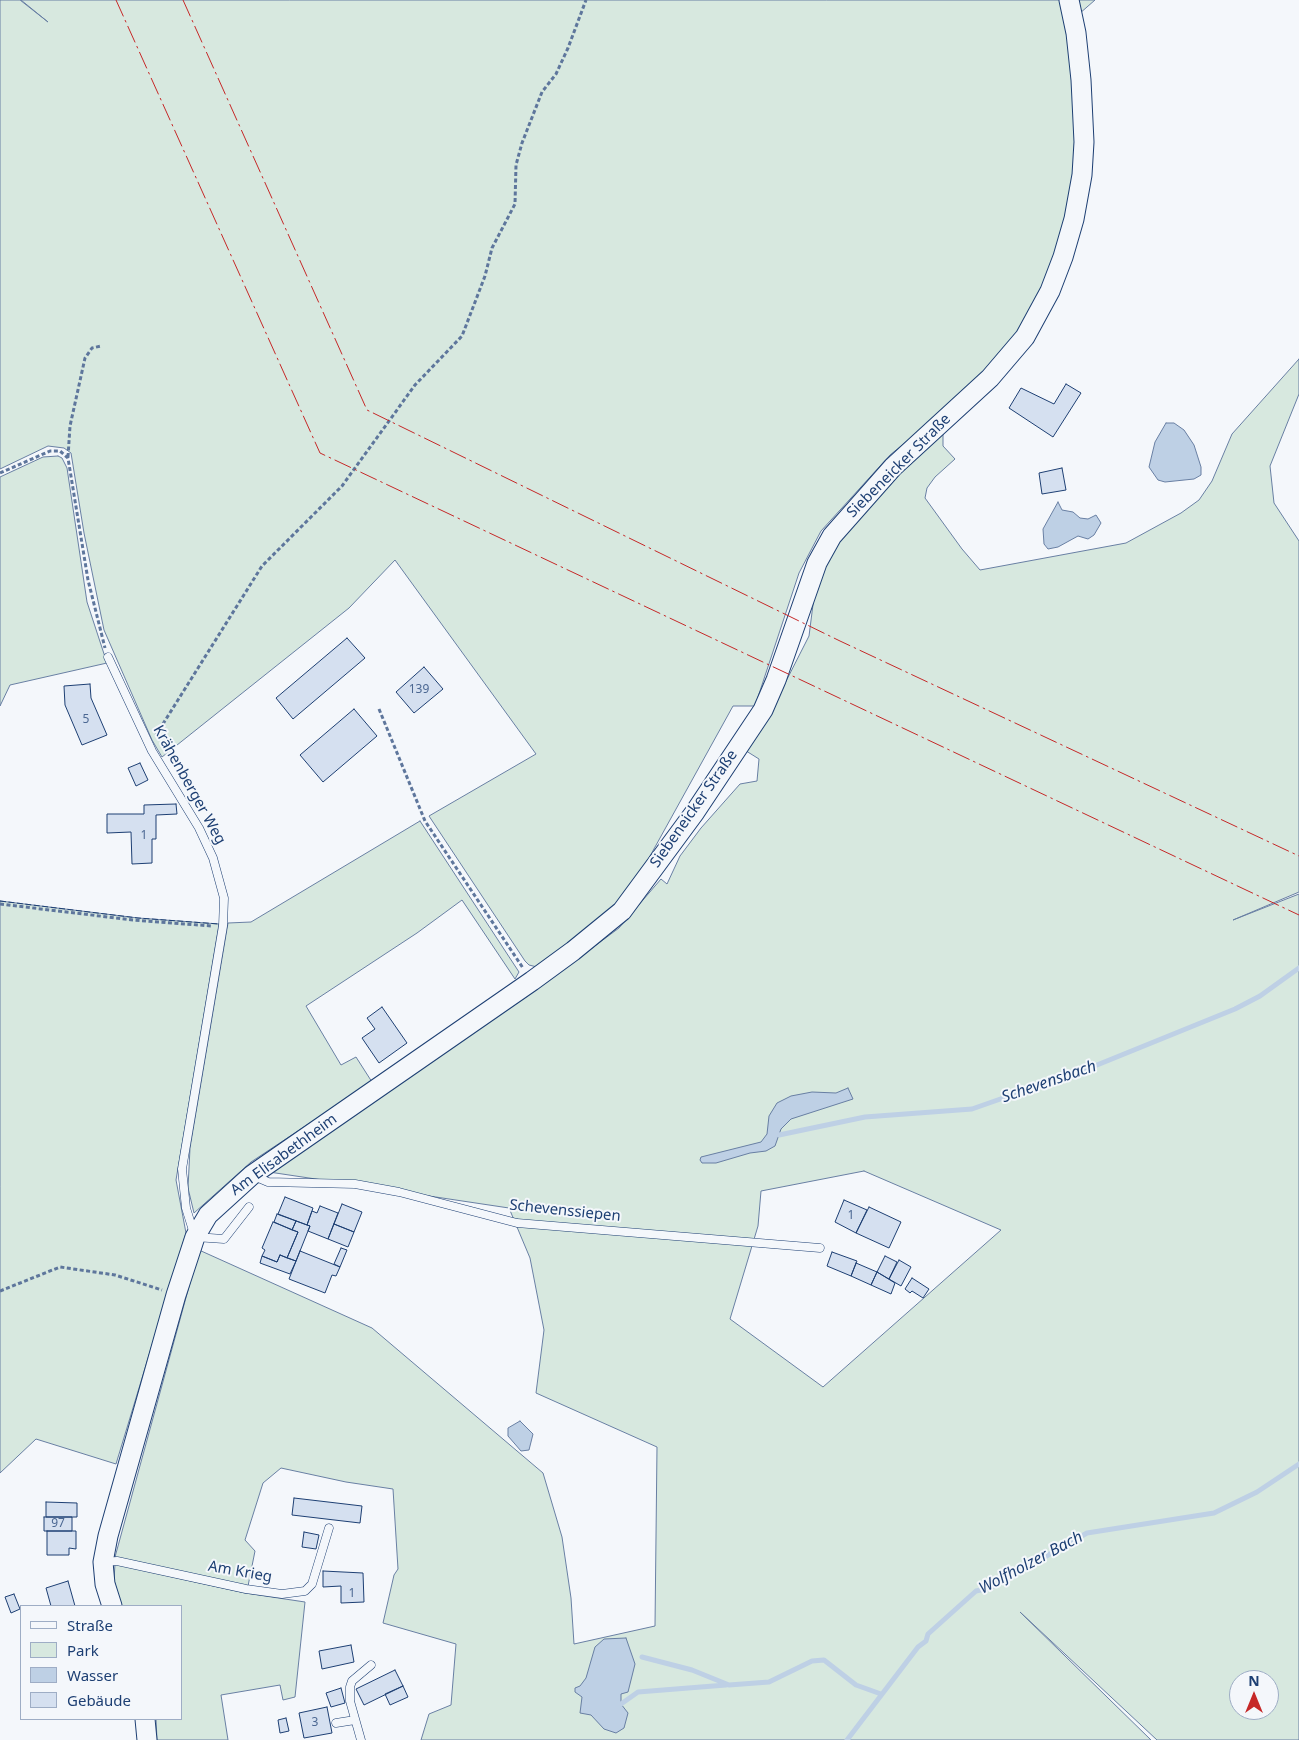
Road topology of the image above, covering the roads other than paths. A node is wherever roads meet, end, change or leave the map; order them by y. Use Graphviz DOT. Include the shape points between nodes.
graph roads {
  1 [pos="1069,0"];
  2 [pos="108,657"];
  3 [pos="622,911"];
  4 [pos="252,1175"];
  5 [pos="249,1207"];
  6 [pos="195,1237"];
  7 [pos="820,1248"];
  8 [pos="329,1528"];
  9 [pos="104,1562"];
  10 [pos="112,1605"];
  11 [pos="371,1665"];
  12 [pos="145,1720"];
  13 [pos="355,1720"];
  14 [pos="336,1723"];
  15 [pos="147,1740"];
  16 [pos="361,1740"];
  1 -- 3 [label="street, Siebeneicker Straße" via="1081,80 1082,175 1072,228 1050,291 1025,337 1004,365 893,467 832,536 817,563 763,710 695,812"];
  2 -- 6 [label="lane, Krähenberger Weg" via="149,746 214,858 224,898 223,926 182,1169 186,1208"];
  3 -- 4 [label="street, Am Elisabethheim" via="532,981"];
  4 -- 6 [label="street, Am Elisabethheim" via="208,1215"];
  4 -- 7 [label="lane, Schevenssiepen" via="268,1182 372,1187 517,1223"];
  5 -- 6 [label="lane" via="224,1240"];
  6 -- 9 [label="street, Am Elisabethheim" via="108,1536"];
  8 -- 9 [label="lane, Am Krieg" via="312,1584 305,1591 282,1594 246,1589 117,1561"];
  9 -- 10 [label="street, Am Elisabethheim" via="105,1584"];
  11 -- 13 [label="lane" via="352,1681 349,1696"];
  12 -- 15 [label="street"];
  13 -- 14 [label="lane"];
  13 -- 16 [label="lane"];
}
